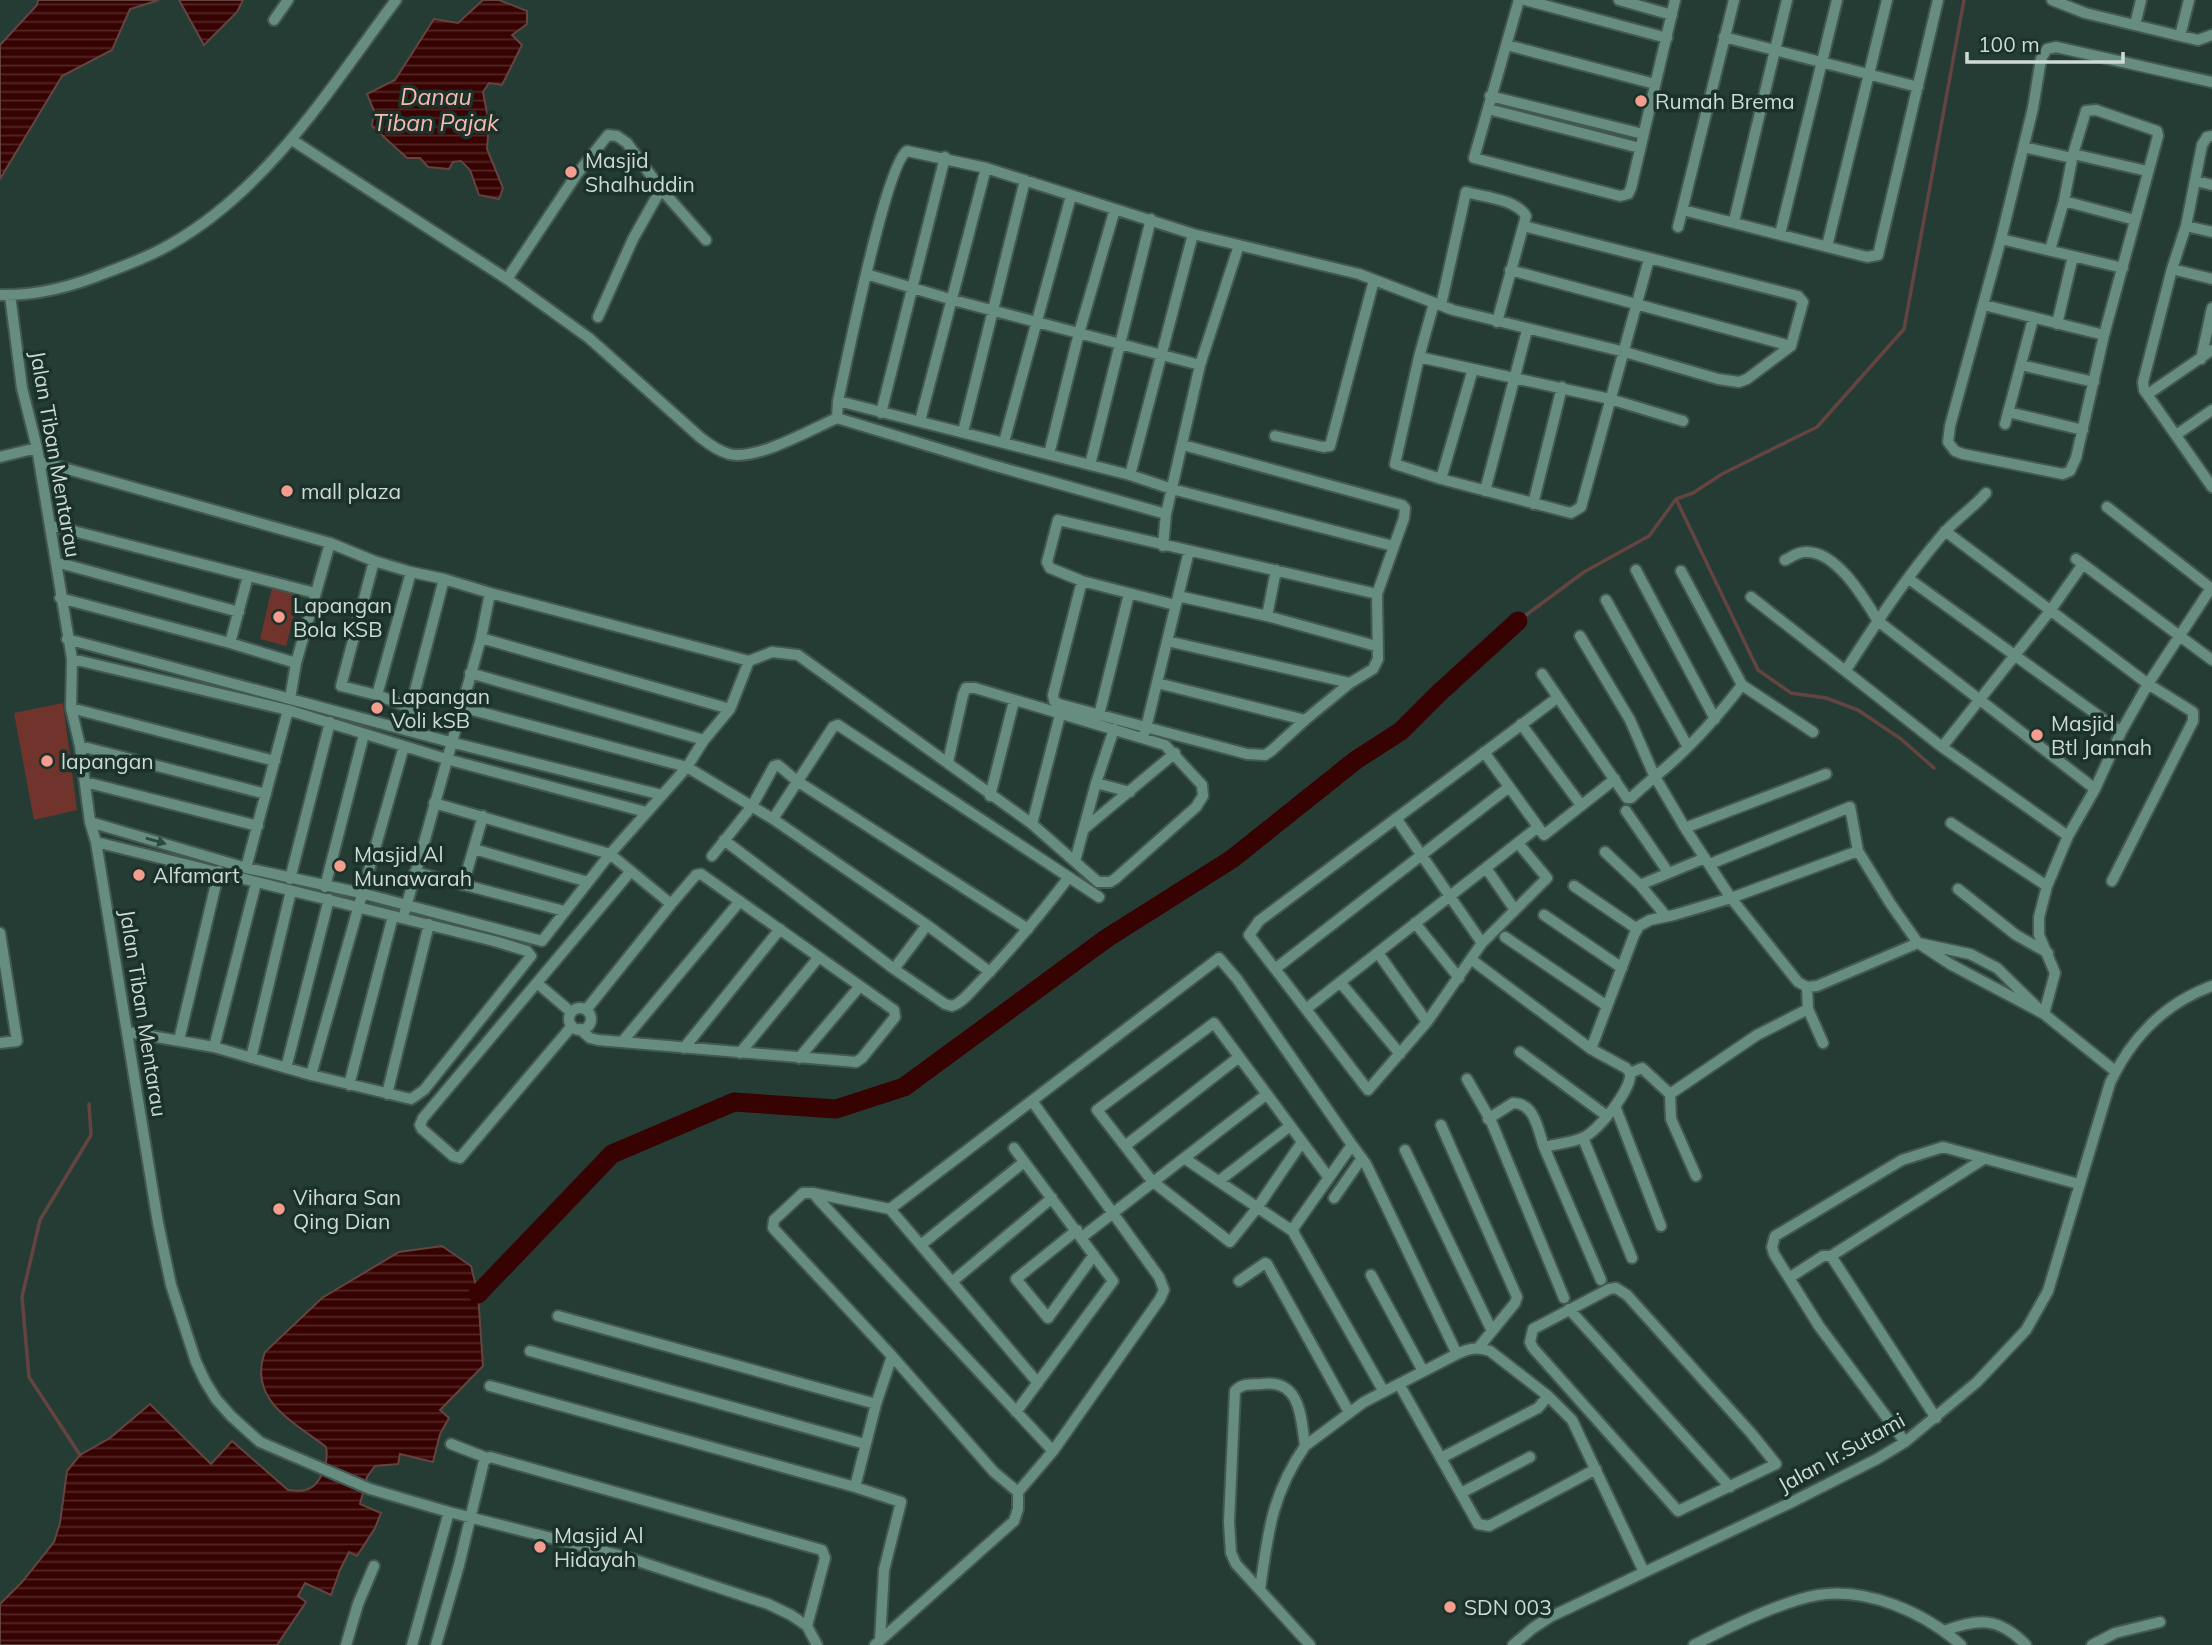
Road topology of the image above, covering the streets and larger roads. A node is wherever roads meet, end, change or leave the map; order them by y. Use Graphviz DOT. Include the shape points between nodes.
graph roads {
  1 [pos="288,0"];
  2 [pos="396,0"];
  3 [pos="1518,0"];
  4 [pos="1525,0"];
  5 [pos="1619,0"];
  6 [pos="1675,0"];
  7 [pos="1734,0"];
  8 [pos="1787,0"];
  9 [pos="1837,0"];
  10 [pos="1887,0"];
  11 [pos="1938,0"];
  12 [pos="2052,0"];
  13 [pos="2088,0"];
  14 [pos="2141,0"];
  15 [pos="2189,0"];
  16 [pos="2071,4"];
  17 [pos="2085,13"];
  18 [pos="1672,15"];
  19 [pos="274,20"];
  20 [pos="2135,25"];
  21 [pos="2180,36"];
  22 [pos="2212,36"];
  23 [pos="1724,37"];
  24 [pos="1667,38"];
  25 [pos="1507,45"];
  26 [pos="1774,50"];
  27 [pos="1824,62"];
  28 [pos="1868,74"];
  29 [pos="2212,82"];
  30 [pos="1655,84"];
  31 [pos="1918,87"];
  32 [pos="1490,96"];
  33 [pos="1488,109"];
  34 [pos="1643,134"];
  35 [pos="2212,136"];
  36 [pos="292,140"];
  37 [pos="2024,147"];
  38 [pos="1640,148"];
  39 [pos="2072,156"];
  40 [pos="945,157"];
  41 [pos="986,168"];
  42 [pos="2147,172"];
  43 [pos="1025,180"];
  44 [pos="2196,181"];
  45 [pos="2212,184"];
  46 [pos="661,189"];
  47 [pos="1071,196"];
  48 [pos="2064,201"];
  49 [pos="1115,209"];
  50 [pos="1684,209"];
  51 [pos="1151,219"];
  52 [pos="2135,220"];
  53 [pos="1734,222"];
  54 [pos="1524,226"];
  55 [pos="2186,226"];
  56 [pos="1678,227"];
  57 [pos="2212,232"];
  58 [pos="1193,234"];
  59 [pos="1780,234"];
  60 [pos="2001,239"];
  61 [pos="706,240"];
  62 [pos="1239,245"];
  63 [pos="1828,247"];
  64 [pos="2050,250"];
  65 [pos="2073,256"];
  66 [pos="1649,258"];
  67 [pos="2123,268"];
  68 [pos="2172,269"];
  69 [pos="1510,270"];
  70 [pos="866,274"];
  71 [pos="507,279"];
  72 [pos="2212,279"];
  73 [pos="1374,280"];
  74 [pos="913,288"];
  75 [pos="5,295"];
  76 [pos="953,300"];
  77 [pos="1438,304"];
  78 [pos="1638,304"];
  79 [pos="1984,305"];
  80 [pos="2212,308"];
  81 [pos="995,310"];
  82 [pos="598,317"];
  83 [pos="2033,318"];
  84 [pos="1497,321"];
  85 [pos="1035,322"];
  86 [pos="2057,324"];
  87 [pos="1527,330"];
  88 [pos="1079,333"];
  89 [pos="2104,335"];
  90 [pos="1120,344"];
  91 [pos="1791,346"];
  92 [pos="2212,351"];
  93 [pos="1625,352"];
  94 [pos="1161,357"];
  95 [pos="1419,357"];
  96 [pos="2200,359"];
  97 [pos="1200,365"];
  98 [pos="2021,365"];
  99 [pos="1473,369"];
  100 [pos="1515,380"];
  101 [pos="2094,382"];
  102 [pos="1562,387"];
  103 [pos="2148,394"];
  104 [pos="1611,399"];
  105 [pos="838,401"];
  106 [pos="2212,410"];
  107 [pos="2008,412"];
  108 [pos="881,413"];
  109 [pos="837,418"];
  110 [pos="920,421"];
  111 [pos="1683,421"];
  112 [pos="2005,424"];
  113 [pos="2083,430"];
  114 [pos="963,432"];
  115 [pos="2176,435"];
  116 [pos="1275,436"];
  117 [pos="1004,442"];
  118 [pos="1183,445"];
  119 [pos="37,448"];
  120 [pos="1049,454"];
  121 [pos="0,457"];
  122 [pos="39,461"];
  123 [pos="1090,464"];
  124 [pos="1130,475"];
  125 [pos="1441,479"];
  126 [pos="2210,480"];
  127 [pos="1172,489"];
  128 [pos="1485,491"];
  129 [pos="1986,493"];
  130 [pos="1533,504"];
  131 [pos="2107,507"];
  132 [pos="1167,514"];
  133 [pos="50,525"];
  134 [pos="1945,531"];
  135 [pos="330,543"];
  136 [pos="1163,546"];
  137 [pos="1393,546"];
  138 [pos="1189,551"];
  139 [pos="1785,560"];
  140 [pos="374,561"];
  141 [pos="57,562"];
  142 [pos="1276,570"];
  143 [pos="1636,570"];
  144 [pos="1681,571"];
  145 [pos="411,572"];
  146 [pos="248,576"];
  147 [pos="444,579"];
  148 [pos="1909,579"];
  149 [pos="1082,581"];
  150 [pos="2212,589"];
  151 [pos="315,593"];
  152 [pos="490,593"];
  153 [pos="1129,594"];
  154 [pos="1377,594"];
  155 [pos="1751,597"];
  156 [pos="60,598"];
  157 [pos="1177,600"];
  158 [pos="1606,600"];
  159 [pos="2050,611"];
  160 [pos="239,612"];
  161 [pos="1267,616"];
  162 [pos="1878,621"];
  163 [pos="1580,636"];
  164 [pos="2179,636"];
  165 [pos="481,638"];
  166 [pos="67,639"];
  167 [pos="1167,641"];
  168 [pos="230,643"];
  169 [pos="1376,646"];
  170 [pos="2013,656"];
  171 [pos="72,659"];
  172 [pos="2212,660"];
  173 [pos="749,661"];
  174 [pos="296,663"];
  175 [pos="1846,670"];
  176 [pos="470,673"];
  177 [pos="1542,674"];
  178 [pos="1157,683"];
  179 [pos="1350,683"];
  180 [pos="2148,684"];
  181 [pos="1742,685"];
  182 [pos="377,695"];
  183 [pos="1556,698"];
  184 [pos="1979,698"];
  185 [pos="1014,701"];
  186 [pos="289,705"];
  187 [pos="409,707"];
  188 [pos="461,707"];
  189 [pos="71,708"];
  190 [pos="730,709"];
  191 [pos="1060,715"];
  192 [pos="1099,715"];
  193 [pos="1715,719"];
  194 [pos="1304,720"];
  195 [pos="330,722"];
  196 [pos="1521,724"];
  197 [pos="405,729"];
  198 [pos="1114,729"];
  199 [pos="1144,732"];
  200 [pos="1813,732"];
  201 [pos="2121,732"];
  202 [pos="364,734"];
  203 [pos="704,740"];
  204 [pos="450,742"];
  205 [pos="80,746"];
  206 [pos="404,746"];
  207 [pos="1688,747"];
  208 [pos="1942,747"];
  209 [pos="1484,752"];
  210 [pos="1175,753"];
  211 [pos="446,759"];
  212 [pos="275,761"];
  213 [pos="948,762"];
  214 [pos="687,767"];
  215 [pos="1826,774"];
  216 [pos="1654,775"];
  217 [pos="1615,779"];
  218 [pos="797,781"];
  219 [pos="85,782"];
  220 [pos="1096,783"];
  221 [pos="1509,787"];
  222 [pos="2095,789"];
  223 [pos="1130,792"];
  224 [pos="266,794"];
  225 [pos="662,795"];
  226 [pos="990,796"];
  227 [pos="434,803"];
  228 [pos="1581,805"];
  229 [pos="752,806"];
  230 [pos="1626,811"];
  231 [pos="646,813"];
  232 [pos="483,816"];
  233 [pos="1396,818"];
  234 [pos="774,819"];
  235 [pos="90,822"];
  236 [pos="1951,823"];
  237 [pos="1032,824"];
  238 [pos="258,826"];
  239 [pos="1538,827"];
  240 [pos="1685,828"];
  241 [pos="1084,829"];
  242 [pos="2068,836"];
  243 [pos="724,841"];
  244 [pos="96,842"];
  245 [pos="1518,843"];
  246 [pos="474,849"];
  247 [pos="1858,851"];
  248 [pos="1605,852"];
  249 [pos="610,854"];
  250 [pos="1421,855"];
  251 [pos="712,856"];
  252 [pos="1075,861"];
  253 [pos="1707,861"];
  254 [pos="246,868"];
  255 [pos="1486,868"];
  256 [pos="219,871"];
  257 [pos="631,871"];
  258 [pos="415,872"];
  259 [pos="1668,872"];
  260 [pos="1069,877"];
  261 [pos="290,879"];
  262 [pos="2112,881"];
  263 [pos="588,882"];
  264 [pos="256,883"];
  265 [pos="463,885"];
  266 [pos="1640,885"];
  267 [pos="1574,886"];
  268 [pos="2047,886"];
  269 [pos="325,887"];
  270 [pos="1958,889"];
  271 [pos="291,891"];
  272 [pos="361,893"];
  273 [pos="1450,896"];
  274 [pos="1099,897"];
  275 [pos="1731,898"];
  276 [pos="329,899"];
  277 [pos="740,901"];
  278 [pos="671,904"];
  279 [pos="358,907"];
  280 [pos="1515,910"];
  281 [pos="564,911"];
  282 [pos="401,913"];
  283 [pos="1544,915"];
  284 [pos="1666,916"];
  285 [pos="1415,923"];
  286 [pos="429,924"];
  287 [pos="928,925"];
  288 [pos="780,929"];
  289 [pos="1028,929"];
  290 [pos="1637,929"];
  291 [pos="1504,937"];
  292 [pos="1,940"];
  293 [pos="1482,943"];
  294 [pos="1918,943"];
  295 [pos="1378,953"];
  296 [pos="2048,953"];
  297 [pos="819,957"];
  298 [pos="1472,960"];
  299 [pos="1622,968"];
  300 [pos="894,969"];
  301 [pos="1275,969"];
  302 [pos="990,972"];
  303 [pos="1458,978"];
  304 [pos="1340,982"];
  305 [pos="537,983"];
  306 [pos="860,986"];
  307 [pos="2212,986"];
  308 [pos="1807,987"];
  309 [pos="5,994"];
  310 [pos="1607,1006"];
  311 [pos="1306,1009"];
  312 [pos="1808,1009"];
  313 [pos="586,1010"];
  314 [pos="571,1012"];
  315 [pos="2044,1014"];
  316 [pos="1427,1022"];
  317 [pos="576,1028"];
  318 [pos="128,1032"];
  319 [pos="179,1040"];
  320 [pos="622,1042"];
  321 [pos="0,1043"];
  322 [pos="1823,1043"];
  323 [pos="214,1047"];
  324 [pos="684,1048"];
  325 [pos="1591,1049"];
  326 [pos="1520,1052"];
  327 [pos="740,1053"];
  328 [pos="1400,1054"];
  329 [pos="1239,1057"];
  330 [pos="251,1058"];
  331 [pos="799,1058"];
  332 [pos="286,1068"];
  333 [pos="2115,1071"];
  334 [pos="1630,1073"];
  335 [pos="311,1075"];
  336 [pos="1466,1079"];
  337 [pos="349,1085"];
  338 [pos="387,1094"];
  339 [pos="1267,1094"];
  340 [pos="1670,1094"];
  341 [pos="1032,1101"];
  342 [pos="1615,1105"];
  343 [pos="1607,1116"];
  344 [pos="1488,1119"];
  345 [pos="1441,1125"];
  346 [pos="1290,1126"];
  347 [pos="1583,1138"];
  348 [pos="1302,1142"];
  349 [pos="1352,1145"];
  350 [pos="1125,1146"];
  351 [pos="1544,1147"];
  352 [pos="1014,1148"];
  353 [pos="1405,1150"];
  354 [pos="1184,1158"];
  355 [pos="1362,1158"];
  356 [pos="1982,1160"];
  357 [pos="1024,1161"];
  358 [pos="1696,1177"];
  359 [pos="1329,1178"];
  360 [pos="1152,1181"];
  361 [pos="1219,1181"];
  362 [pos="2079,1184"];
  363 [pos="813,1194"];
  364 [pos="1052,1198"];
  365 [pos="1334,1198"];
  366 [pos="1257,1208"];
  367 [pos="890,1209"];
  368 [pos="1114,1213"];
  369 [pos="1661,1226"];
  370 [pos="1294,1233"];
  371 [pos="1079,1234"];
  372 [pos="922,1244"];
  373 [pos="1094,1255"];
  374 [pos="1830,1256"];
  375 [pos="1632,1258"];
  376 [pos="1371,1275"];
  377 [pos="1789,1278"];
  378 [pos="1601,1280"];
  379 [pos="953,1281"];
  380 [pos="1239,1281"];
  381 [pos="1566,1304"];
  382 [pos="558,1316"];
  383 [pos="1492,1331"];
  384 [pos="1479,1347"];
  385 [pos="530,1351"];
  386 [pos="1457,1354"];
  387 [pos="891,1356"];
  388 [pos="1423,1371"];
  389 [pos="1038,1383"];
  390 [pos="1399,1384"];
  391 [pos="490,1386"];
  392 [pos="1384,1392"];
  393 [pos="1548,1396"];
  394 [pos="876,1404"];
  395 [pos="1016,1412"];
  396 [pos="1349,1412"];
  397 [pos="1937,1418"];
  398 [pos="1906,1441"];
  399 [pos="451,1444"];
  400 [pos="865,1444"];
  401 [pos="1305,1446"];
  402 [pos="1053,1451"];
  403 [pos="1530,1457"];
  404 [pos="487,1458"];
  405 [pos="1441,1458"];
  406 [pos="1597,1468"];
  407 [pos="855,1487"];
  408 [pos="1730,1488"];
  409 [pos="1018,1492"];
  410 [pos="1461,1493"];
  411 [pos="449,1512"];
  412 [pos="470,1516"];
  413 [pos="374,1566"];
  414 [pos="1644,1572"];
  415 [pos="1261,1589"];
  416 [pos="2160,1622"];
  417 [pos="807,1626"];
  418 [pos="1944,1631"];
  419 [pos="878,1642"];
  420 [pos="346,1645"];
  421 [pos="412,1645"];
  422 [pos="436,1645"];
  423 [pos="817,1645"];
  424 [pos="1310,1645"];
  425 [pos="1513,1645"];
  426 [pos="1694,1645"];
  427 [pos="1961,1645"];
  428 [pos="2026,1645"];
  429 [pos="2092,1645"];
  1 -- 19 [label="street"];
  2 -- 36 [label="street"];
  3 -- 25 [label="street"];
  4 -- 24 [label="street"];
  5 -- 18 [label="street"];
  6 -- 18 [label="street"];
  7 -- 23 [label="street"];
  8 -- 26 [label="street"];
  9 -- 27 [label="street"];
  10 -- 28 [label="street"];
  11 -- 31 [label="street"];
  12 -- 16 [label="street"];
  13 -- 17 [label="street"];
  14 -- 20 [label="street"];
  15 -- 21 [label="street"];
  16 -- 17 [label="street"];
  17 -- 20 [label="street"];
  18 -- 24 [label="street"];
  20 -- 21 [label="street"];
  21 -- 22 [label="street" via="2198,40"];
  23 -- 26 [label="street"];
  23 -- 50 [label="street"];
  24 -- 30 [label="street"];
  25 -- 30 [label="street"];
  25 -- 32 [label="street"];
  26 -- 27 [label="street"];
  26 -- 53 [label="street"];
  27 -- 28 [label="street"];
  27 -- 59 [label="street"];
  28 -- 31 [label="street"];
  28 -- 63 [label="street"];
  29 -- 37 [label="street" via="2050,47 2041,59"];
  30 -- 34 [label="street"];
  31 -- 63 [label="street" via="1878,255 1867,257"];
  32 -- 33 [label="street"];
  32 -- 34 [label="street"];
  33 -- 38 [label="street"];
  33 -- 38 [label="street" via="1474,158 1620,196 1631,188"];
  34 -- 38 [label="street"];
  35 -- 44 [label="street" via="2202,145"];
  36 -- 71 [label="street"];
  36 -- 75 [label="street" via="226,205 171,244 92,279 42,292"];
  37 -- 39 [label="street"];
  37 -- 60 [label="street"];
  39 -- 42 [label="street"];
  39 -- 42 [label="street" via="2086,111 2096,110 2157,131"];
  39 -- 48 [label="street"];
  40 -- 41 [label="street"];
  40 -- 70 [label="street" via="911,150 900,157"];
  40 -- 74 [label="street"];
  41 -- 43 [label="street"];
  41 -- 76 [label="street"];
  42 -- 52 [label="street"];
  43 -- 47 [label="street"];
  43 -- 81 [label="street"];
  44 -- 45 [label="street"];
  44 -- 55 [label="street"];
  46 -- 61 [label="street"];
  46 -- 71 [label="street" via="627,143 608,135"];
  46 -- 82 [label="street" via="632,239"];
  47 -- 49 [label="street"];
  47 -- 85 [label="street"];
  48 -- 52 [label="street"];
  48 -- 64 [label="street"];
  49 -- 51 [label="street"];
  49 -- 88 [label="street"];
  50 -- 53 [label="street"];
  50 -- 56 [label="street"];
  51 -- 58 [label="street"];
  51 -- 90 [label="street"];
  52 -- 67 [label="street"];
  53 -- 59 [label="street"];
  54 -- 66 [label="street"];
  54 -- 69 [label="street"];
  54 -- 77 [label="street" via="1526,216 1518,207 1466,192"];
  55 -- 57 [label="street"];
  55 -- 68 [label="street"];
  58 -- 62 [label="street"];
  58 -- 94 [label="street"];
  59 -- 63 [label="street"];
  60 -- 64 [label="street"];
  60 -- 79 [label="street"];
  62 -- 73 [label="street"];
  62 -- 97 [label="street"];
  64 -- 65 [label="street"];
  65 -- 67 [label="street"];
  65 -- 86 [label="street"];
  66 -- 78 [label="street"];
  66 -- 91 [label="street" via="1798,296 1803,302"];
  67 -- 89 [label="street"];
  68 -- 72 [label="street"];
  68 -- 103 [label="street" via="2145,375 2143,386"];
  69 -- 78 [label="street"];
  69 -- 84 [label="street"];
  70 -- 74 [label="street"];
  70 -- 105 [label="street"];
  71 -- 109 [label="street" via="589,338 671,414 718,450 755,454"];
  73 -- 77 [label="street"];
  73 -- 116 [label="street" via="1330,446"];
  74 -- 76 [label="street"];
  74 -- 108 [label="street"];
  75 -- 119 [label="street, Jalan Tiban Mentarau"];
  76 -- 81 [label="street"];
  76 -- 110 [label="street"];
  77 -- 84 [label="street"];
  77 -- 95 [label="street"];
  78 -- 91 [label="street"];
  78 -- 93 [label="street"];
  79 -- 83 [label="street"];
  79 -- 113 [label="street" via="1950,426 1950,447 1963,454 2063,474 2073,467"];
  80 -- 96 [label="street"];
  81 -- 85 [label="street"];
  81 -- 114 [label="street"];
  83 -- 86 [label="street"];
  83 -- 98 [label="street"];
  84 -- 87 [label="street"];
  85 -- 88 [label="street"];
  85 -- 117 [label="street"];
  86 -- 89 [label="street"];
  87 -- 93 [label="street"];
  87 -- 100 [label="street"];
  88 -- 90 [label="street"];
  88 -- 120 [label="street"];
  89 -- 101 [label="street"];
  90 -- 94 [label="street"];
  90 -- 123 [label="street"];
  91 -- 93 [label="street" via="1739,382"];
  92 -- 96 [label="street"];
  93 -- 104 [label="street"];
  94 -- 97 [label="street"];
  94 -- 124 [label="street"];
  95 -- 99 [label="street"];
  95 -- 125 [label="street" via="1394,462"];
  96 -- 103 [label="street"];
  97 -- 118 [label="street"];
  98 -- 101 [label="street"];
  98 -- 107 [label="street"];
  99 -- 100 [label="street"];
  99 -- 125 [label="street"];
  100 -- 102 [label="street"];
  100 -- 128 [label="street"];
  101 -- 113 [label="street"];
  102 -- 104 [label="street"];
  102 -- 130 [label="street"];
  103 -- 115 [label="street"];
  104 -- 111 [label="street"];
  104 -- 130 [label="street" via="1581,507 1571,513"];
  105 -- 108 [label="street"];
  105 -- 109 [label="street"];
  106 -- 115 [label="street"];
  107 -- 112 [label="street"];
  107 -- 113 [label="street"];
  108 -- 110 [label="street"];
  109 -- 132 [label="street"];
  110 -- 114 [label="street"];
  114 -- 117 [label="street"];
  115 -- 126 [label="street"];
  117 -- 120 [label="street"];
  118 -- 127 [label="street"];
  118 -- 137 [label="street" via="1402,505 1406,512"];
  119 -- 121 [label="street"];
  119 -- 122 [label="street, Jalan Tiban Mentarau"];
  120 -- 123 [label="street"];
  122 -- 133 [label="street, Jalan Tiban Mentarau"];
  122 -- 135 [label="street"];
  123 -- 124 [label="street"];
  124 -- 127 [label="street"];
  125 -- 128 [label="street"];
  127 -- 132 [label="street"];
  127 -- 137 [label="street"];
  128 -- 130 [label="street"];
  129 -- 134 [label="street"];
  131 -- 150 [label="street"];
  132 -- 136 [label="street"];
  133 -- 141 [label="street, Jalan Tiban Mentarau"];
  133 -- 146 [label="street"];
  134 -- 148 [label="street"];
  134 -- 159 [label="street"];
  135 -- 140 [label="street"];
  135 -- 151 [label="street"];
  136 -- 138 [label="street"];
  136 -- 149 [label="street" via="1058,520 1048,566"];
  137 -- 154 [label="street"];
  138 -- 142 [label="street"];
  138 -- 157 [label="street"];
  139 -- 162 [label="street" via="1802,551 1829,560 1858,588"];
  140 -- 145 [label="street"];
  140 -- 182 [label="street" via="341,686"];
  141 -- 156 [label="street, Jalan Tiban Mentarau"];
  141 -- 160 [label="street"];
  142 -- 154 [label="street"];
  142 -- 161 [label="street"];
  143 -- 193 [label="street"];
  144 -- 181 [label="street"];
  145 -- 147 [label="street"];
  145 -- 182 [label="street"];
  146 -- 151 [label="street"];
  146 -- 160 [label="street"];
  147 -- 152 [label="street"];
  147 -- 187 [label="street"];
  148 -- 162 [label="street"];
  148 -- 170 [label="street"];
  149 -- 153 [label="street"];
  149 -- 192 [label="street" via="1053,699"];
  150 -- 164 [label="street"];
  151 -- 174 [label="street"];
  152 -- 165 [label="street"];
  152 -- 173 [label="street"];
  153 -- 157 [label="street"];
  153 -- 192 [label="street"];
  154 -- 169 [label="street"];
  155 -- 175 [label="street"];
  156 -- 166 [label="street, Jalan Tiban Mentarau"];
  156 -- 168 [label="street"];
  157 -- 161 [label="street"];
  157 -- 167 [label="street"];
  158 -- 207 [label="street"];
  159 -- 164 [label="street" via="2080,561"];
  159 -- 170 [label="street"];
  159 -- 180 [label="street"];
  160 -- 168 [label="street"];
  161 -- 169 [label="street"];
  162 -- 175 [label="street"];
  162 -- 184 [label="street"];
  163 -- 216 [label="street" via="1630,720"];
  164 -- 172 [label="street"];
  164 -- 180 [label="street"];
  165 -- 176 [label="street"];
  165 -- 190 [label="street"];
  166 -- 171 [label="street, Jalan Tiban Mentarau"];
  166 -- 186 [label="street"];
  167 -- 178 [label="street"];
  167 -- 179 [label="street"];
  168 -- 174 [label="street"];
  169 -- 179 [label="street" via="1376,666"];
  170 -- 184 [label="street"];
  170 -- 201 [label="street"];
  171 -- 186 [label="street"];
  171 -- 189 [label="street, Jalan Tiban Mentarau"];
  173 -- 190 [label="street"];
  173 -- 213 [label="street" via="772,652 798,655"];
  174 -- 186 [label="street"];
  175 -- 208 [label="street"];
  176 -- 188 [label="street"];
  176 -- 203 [label="street"];
  177 -- 183 [label="street"];
  178 -- 194 [label="street"];
  178 -- 199 [label="street"];
  179 -- 194 [label="street"];
  180 -- 201 [label="street"];
  180 -- 262 [label="street" via="2192,709 2193,721"];
  181 -- 193 [label="street"];
  181 -- 200 [label="street"];
  182 -- 187 [label="street"];
  183 -- 196 [label="street"];
  183 -- 217 [label="street"];
  184 -- 208 [label="street"];
  184 -- 222 [label="street"];
  185 -- 191 [label="street"];
  185 -- 213 [label="street" via="967,688"];
  185 -- 226 [label="street"];
  186 -- 195 [label="street"];
  186 -- 197 [label="street"];
  186 -- 212 [label="street"];
  187 -- 197 [label="street"];
  188 -- 204 [label="street"];
  188 -- 214 [label="street"];
  189 -- 205 [label="street, Jalan Tiban Mentarau"];
  189 -- 212 [label="street"];
  190 -- 203 [label="street"];
  191 -- 198 [label="street"];
  191 -- 237 [label="street"];
  192 -- 199 [label="street"];
  193 -- 207 [label="street"];
  194 -- 199 [label="street" via="1260,756"];
  195 -- 202 [label="street"];
  195 -- 261 [label="street"];
  196 -- 209 [label="street"];
  196 -- 228 [label="street"];
  197 -- 204 [label="street"];
  198 -- 199 [label="street"];
  198 -- 220 [label="street"];
  199 -- 210 [label="street"];
  201 -- 222 [label="street"];
  202 -- 206 [label="street"];
  202 -- 269 [label="street"];
  203 -- 214 [label="street"];
  204 -- 211 [label="street"];
  204 -- 225 [label="street"];
  205 -- 219 [label="street, Jalan Tiban Mentarau"];
  205 -- 224 [label="street"];
  206 -- 211 [label="street"];
  206 -- 272 [label="street"];
  207 -- 216 [label="street"];
  208 -- 242 [label="street"];
  209 -- 221 [label="street"];
  209 -- 233 [label="street"];
  210 -- 223 [label="street"];
  210 -- 252 [label="street" via="1202,785 1203,796 1196,807 1110,882 1094,879"];
  211 -- 227 [label="street"];
  211 -- 231 [label="street"];
  212 -- 224 [label="street"];
  213 -- 226 [label="street"];
  214 -- 225 [label="street"];
  214 -- 229 [label="street"];
  215 -- 240 [label="street"];
  216 -- 217 [label="street" via="1631,798 1623,794"];
  216 -- 240 [label="street"];
  217 -- 228 [label="street"];
  218 -- 229 [label="street" via="775,765"];
  218 -- 234 [label="street"];
  218 -- 260 [label="street" via="838,725"];
  218 -- 289 [label="street"];
  219 -- 235 [label="street, Jalan Tiban Mentarau"];
  219 -- 238 [label="street"];
  220 -- 223 [label="street"];
  220 -- 241 [label="street"];
  221 -- 239 [label="street"];
  221 -- 250 [label="street"];
  222 -- 242 [label="street"];
  223 -- 241 [label="street"];
  224 -- 238 [label="street"];
  225 -- 231 [label="street"];
  226 -- 237 [label="street"];
  227 -- 232 [label="street"];
  227 -- 258 [label="street"];
  228 -- 239 [label="street" via="1544,835"];
  229 -- 234 [label="street"];
  229 -- 243 [label="street"];
  230 -- 259 [label="street"];
  231 -- 249 [label="street"];
  232 -- 246 [label="street"];
  232 -- 249 [label="street"];
  233 -- 250 [label="street"];
  233 -- 301 [label="street" via="1259,922 1249,935"];
  234 -- 287 [label="street"];
  235 -- 244 [label="street, Jalan Tiban Mentarau"];
  235 -- 254 [label="street, one-way"];
  236 -- 268 [label="street"];
  237 -- 252 [label="street"];
  238 -- 254 [label="street"];
  239 -- 245 [label="street"];
  240 -- 253 [label="street"];
  241 -- 252 [label="street"];
  242 -- 268 [label="street"];
  243 -- 251 [label="street"];
  243 -- 300 [label="street"];
  244 -- 256 [label="street"];
  244 -- 318 [label="street, Jalan Tiban Mentarau"];
  245 -- 255 [label="street"];
  245 -- 280 [label="street" via="1547,877"];
  246 -- 263 [label="street"];
  246 -- 265 [label="street"];
  247 -- 253 [label="street" via="1850,807"];
  247 -- 275 [label="street"];
  247 -- 294 [label="street"];
  248 -- 266 [label="street"];
  249 -- 257 [label="street"];
  249 -- 263 [label="street"];
  250 -- 273 [label="street"];
  250 -- 301 [label="street"];
  253 -- 259 [label="street"];
  253 -- 275 [label="street"];
  254 -- 261 [label="street"];
  255 -- 273 [label="street"];
  255 -- 280 [label="street"];
  256 -- 264 [label="street"];
  256 -- 319 [label="street"];
  257 -- 278 [label="street"];
  257 -- 305 [label="street"];
  258 -- 265 [label="street"];
  258 -- 282 [label="street"];
  259 -- 266 [label="street"];
  260 -- 274 [label="street"];
  260 -- 289 [label="street"];
  261 -- 269 [label="street"];
  263 -- 281 [label="street"];
  264 -- 271 [label="street"];
  264 -- 323 [label="street"];
  265 -- 281 [label="street"];
  266 -- 284 [label="street"];
  267 -- 290 [label="street"];
  268 -- 296 [label="street" via="2038,924"];
  269 -- 272 [label="street"];
  270 -- 296 [label="street" via="2015,936"];
  271 -- 276 [label="street"];
  271 -- 330 [label="street"];
  272 -- 279 [label="street"];
  272 -- 282 [label="street"];
  273 -- 285 [label="street"];
  273 -- 293 [label="street"];
  275 -- 284 [label="street"];
  275 -- 308 [label="street" via="1798,982"];
  276 -- 279 [label="street"];
  276 -- 332 [label="street"];
  277 -- 278 [label="street" via="699,873"];
  277 -- 288 [label="street"];
  277 -- 320 [label="street"];
  278 -- 313 [label="street"];
  279 -- 282 [label="street"];
  279 -- 335 [label="street"];
  280 -- 293 [label="street"];
  281 -- 282 [label="street" via="542,941"];
  282 -- 286 [label="street"];
  282 -- 337 [label="street"];
  283 -- 299 [label="street"];
  284 -- 290 [label="street"];
  285 -- 295 [label="street"];
  285 -- 303 [label="street"];
  286 -- 338 [label="street"];
  286 -- 338 [label="street" via="527,951 531,956 417,1097 407,1100"];
  287 -- 300 [label="street"];
  287 -- 302 [label="street"];
  288 -- 297 [label="street"];
  288 -- 324 [label="street"];
  289 -- 302 [label="street"];
  290 -- 299 [label="street"];
  291 -- 310 [label="street"];
  292 -- 309 [label="street"];
  293 -- 298 [label="street"];
  294 -- 308 [label="street"];
  294 -- 315 [label="street"];
  294 -- 315 [label="street" via="1983,959"];
  295 -- 304 [label="street"];
  295 -- 316 [label="street"];
  296 -- 315 [label="street" via="2054,979"];
  297 -- 306 [label="street"];
  297 -- 327 [label="street"];
  298 -- 303 [label="street"];
  298 -- 325 [label="street"];
  299 -- 310 [label="street"];
  300 -- 302 [label="street" via="952,1006"];
  301 -- 311 [label="street"];
  303 -- 316 [label="street"];
  304 -- 311 [label="street"];
  304 -- 328 [label="street"];
  305 -- 314 [label="street"];
  305 -- 317 [label="street" via="423,1118 422,1129 460,1158"];
  306 -- 331 [label="street"];
  306 -- 331 [label="street" via="896,1014 862,1058 856,1062"];
  307 -- 333 [label="street, Jalan Ir.Sutami" via="2159,1015"];
  308 -- 312 [label="street"];
  309 -- 321 [label="street" via="17,1041"];
  310 -- 325 [label="street"];
  311 -- 328 [label="street" via="1368,1090"];
  312 -- 322 [label="street"];
  312 -- 340 [label="street" via="1758,1035"];
  313 -- 314 [label="street"];
  313 -- 317 [label="street" via="590,1022 586,1028"];
  314 -- 317 [label="street" via="569,1019"];
  315 -- 333 [label="street"];
  316 -- 328 [label="street"];
  317 -- 320 [label="street" via="594,1039"];
  318 -- 319 [label="street"];
  318 -- 411 [label="street, Jalan Tiban Mentarau" via="168,1272 196,1362 216,1399 260,1442 370,1489"];
  319 -- 323 [label="street"];
  320 -- 324 [label="street"];
  323 -- 330 [label="street"];
  324 -- 327 [label="street"];
  325 -- 334 [label="street"];
  326 -- 343 [label="street"];
  327 -- 331 [label="street"];
  329 -- 339 [label="street"];
  329 -- 350 [label="street"];
  329 -- 350 [label="street" via="1214,1023 1097,1110"];
  330 -- 332 [label="street"];
  332 -- 335 [label="street"];
  333 -- 362 [label="street, Jalan Ir.Sutami"];
  334 -- 340 [label="street" via="1643,1068"];
  334 -- 342 [label="street"];
  335 -- 337 [label="street"];
  336 -- 344 [label="street"];
  337 -- 338 [label="street"];
  339 -- 346 [label="street"];
  339 -- 354 [label="street"];
  340 -- 358 [label="street" via="1671,1119"];
  341 -- 349 [label="street" via="1219,958"];
  341 -- 367 [label="street"];
  341 -- 368 [label="street"];
  342 -- 343 [label="street"];
  342 -- 369 [label="street"];
  343 -- 347 [label="street"];
  344 -- 351 [label="street" via="1513,1103 1526,1106"];
  344 -- 381 [label="street"];
  345 -- 383 [label="street" via="1516,1291 1515,1303"];
  346 -- 348 [label="street"];
  346 -- 361 [label="street"];
  347 -- 351 [label="street"];
  347 -- 375 [label="street"];
  348 -- 359 [label="street"];
  348 -- 366 [label="street"];
  349 -- 355 [label="street"];
  349 -- 359 [label="street"];
  350 -- 360 [label="street"];
  351 -- 378 [label="street"];
  352 -- 357 [label="street"];
  353 -- 383 [label="street"];
  354 -- 360 [label="street"];
  354 -- 361 [label="street"];
  355 -- 365 [label="street"];
  355 -- 386 [label="street"];
  356 -- 362 [label="street"];
  356 -- 374 [label="street"];
  356 -- 377 [label="street" via="1943,1147 1918,1153 1845,1192 1775,1236 1772,1247"];
  357 -- 364 [label="street"];
  357 -- 372 [label="street"];
  359 -- 370 [label="street"];
  360 -- 366 [label="street" via="1230,1242"];
  360 -- 368 [label="street"];
  361 -- 366 [label="street"];
  362 -- 397 [label="street, Jalan Ir.Sutami" via="2048,1291 2026,1330"];
  363 -- 367 [label="street"];
  363 -- 387 [label="street" via="803,1193 774,1220 773,1228"];
  363 -- 395 [label="street"];
  364 -- 371 [label="street"];
  364 -- 379 [label="street"];
  366 -- 370 [label="street"];
  367 -- 372 [label="street"];
  368 -- 371 [label="street"];
  368 -- 402 [label="street" via="1164,1290"];
  370 -- 392 [label="street"];
  371 -- 373 [label="street"];
  371 -- 373 [label="street" via="1016,1279 1048,1318"];
  372 -- 379 [label="street"];
  373 -- 389 [label="street" via="1113,1281"];
  374 -- 377 [label="street"];
  374 -- 397 [label="street"];
  376 -- 388 [label="street"];
  377 -- 398 [label="street"];
  379 -- 389 [label="street"];
  380 -- 396 [label="street" via="1267,1264"];
  381 -- 408 [label="street"];
  381 -- 408 [label="street" via="1533,1329 1533,1348 1678,1511"];
  381 -- 408 [label="street" via="1609,1289 1622,1291 1751,1433 1776,1464"];
  382 -- 394 [label="street"];
  383 -- 384 [label="street"];
  384 -- 386 [label="street"];
  384 -- 393 [label="street"];
  385 -- 400 [label="street"];
  386 -- 388 [label="street"];
  387 -- 394 [label="street"];
  387 -- 409 [label="street" via="994,1472"];
  388 -- 390 [label="street"];
  389 -- 395 [label="street"];
  390 -- 392 [label="street"];
  390 -- 405 [label="street"];
  391 -- 407 [label="street"];
  392 -- 396 [label="street"];
  393 -- 405 [label="street" via="1538,1408"];
  393 -- 406 [label="street" via="1572,1420"];
  394 -- 400 [label="street"];
  395 -- 402 [label="street"];
  396 -- 401 [label="street"];
  397 -- 398 [label="street, Jalan Ir.Sutami"];
  398 -- 414 [label="street, Jalan Ir.Sutami" via="1790,1503"];
  399 -- 404 [label="street"];
  400 -- 407 [label="street"];
  401 -- 415 [label="street" via="1272,1513"];
  401 -- 415 [label="street" via="1300,1408 1291,1393 1267,1383 1237,1388 1229,1498 1231,1553"];
  402 -- 409 [label="street"];
  403 -- 410 [label="street"];
  404 -- 412 [label="street"];
  404 -- 417 [label="street" via="822,1549 825,1558"];
  405 -- 410 [label="street"];
  406 -- 410 [label="street" via="1489,1526 1478,1524"];
  406 -- 414 [label="street"];
  407 -- 419 [label="street" via="901,1502 884,1570"];
  409 -- 419 [label="street" via="1014,1521"];
  411 -- 412 [label="street, Jalan Tiban Mentarau"];
  411 -- 421 [label="street"];
  412 -- 417 [label="street, Jalan Tiban Mentarau" via="713,1585 768,1604"];
  412 -- 422 [label="street"];
  413 -- 420 [label="street"];
  414 -- 425 [label="street, Jalan Ir.Sutami" via="1550,1617"];
  415 -- 424 [label="street"];
  416 -- 429 [label="street" via="2115,1633"];
  417 -- 423 [label="street"];
  418 -- 426 [label="street" via="1914,1613 1875,1600 1821,1595"];
  418 -- 427 [label="street"];
  418 -- 428 [label="street" via="1987,1622 2006,1628"];
}
